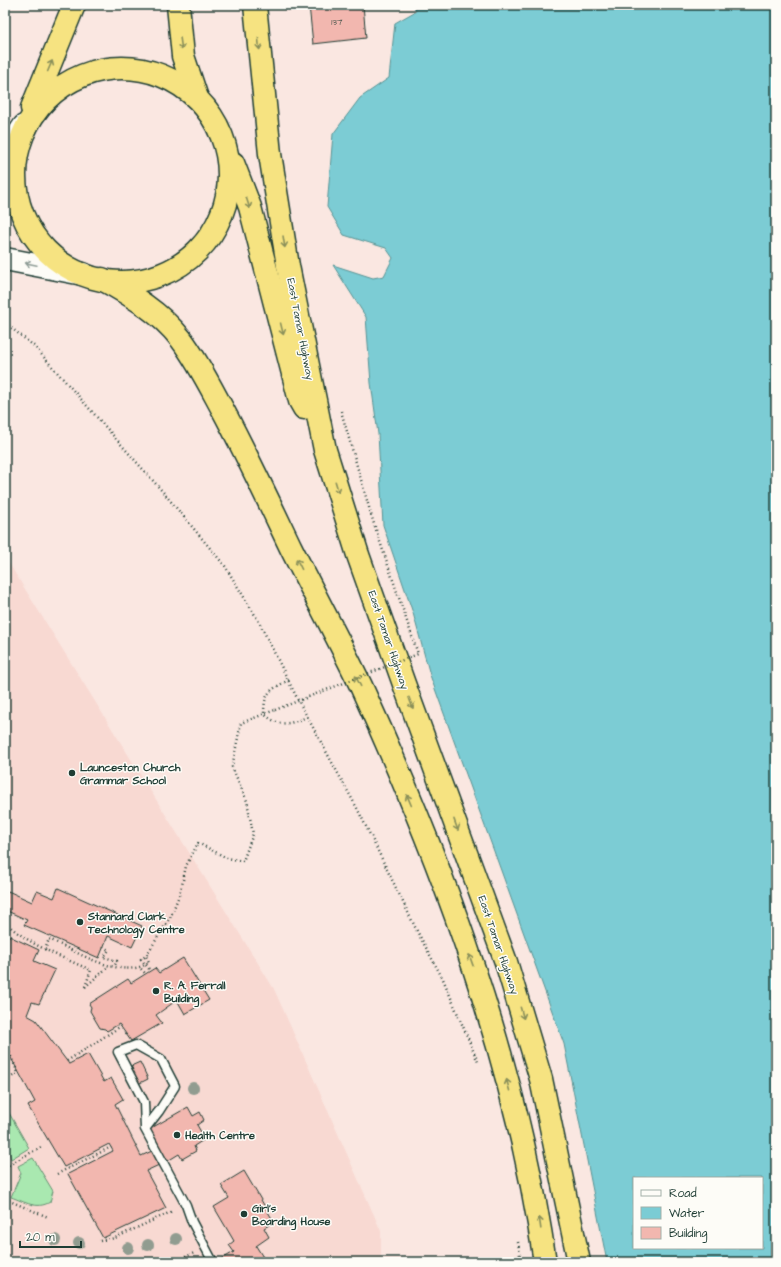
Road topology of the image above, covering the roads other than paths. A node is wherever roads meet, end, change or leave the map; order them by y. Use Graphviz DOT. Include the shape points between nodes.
graph roads {
  1 [pos="74,5"];
  2 [pos="178,5"];
  3 [pos="255,5"];
  4 [pos="197,98"];
  5 [pos="27,121"];
  6 [pos="224,141"];
  7 [pos="5,154"];
  8 [pos="5,259"];
  9 [pos="92,277"];
  10 [pos="325,450"];
  11 [pos="145,1129"];
  12 [pos="213,1262"];
  13 [pos="545,1262"];
  14 [pos="579,1262"];
  5 -- 1 [label="highway, one-way"];
  2 -- 4 [label="highway, one-way" via="183,56"];
  3 -- 10 [label="highway, East Tamar Highway, one-way" via="270,154 288,266"];
  4 -- 5 [label="highway" via="182,87 158,76 123,70 106,71 89,75 47,98"];
  4 -- 6 [label="highway" via="216,124"];
  5 -- 7 [label="main road"];
  5 -- 9 [label="highway" via="16,149 13,177 16,198 24,219 40,244 55,258"];
  6 -- 9 [label="highway" via="230,178 229,193 222,216 211,237 195,255 175,268 143,279 122,282"];
  6 -- 10 [label="highway, one-way" via="250,206 300,401"];
  9 -- 8 [label="main road, one-way"];
  13 -- 9 [label="highway, one-way" via="538,1212 518,1122 484,997 424,833 360,686 212,389 180,337 139,300"];
  10 -- 14 [label="highway, East Tamar Highway, one-way" via="358,554 506,962 541,1079"];
  11 -- 11 [label="lane" via="144,1102 118,1052 136,1045 161,1059 174,1086"];
  11 -- 12 [label="lane"];
}
